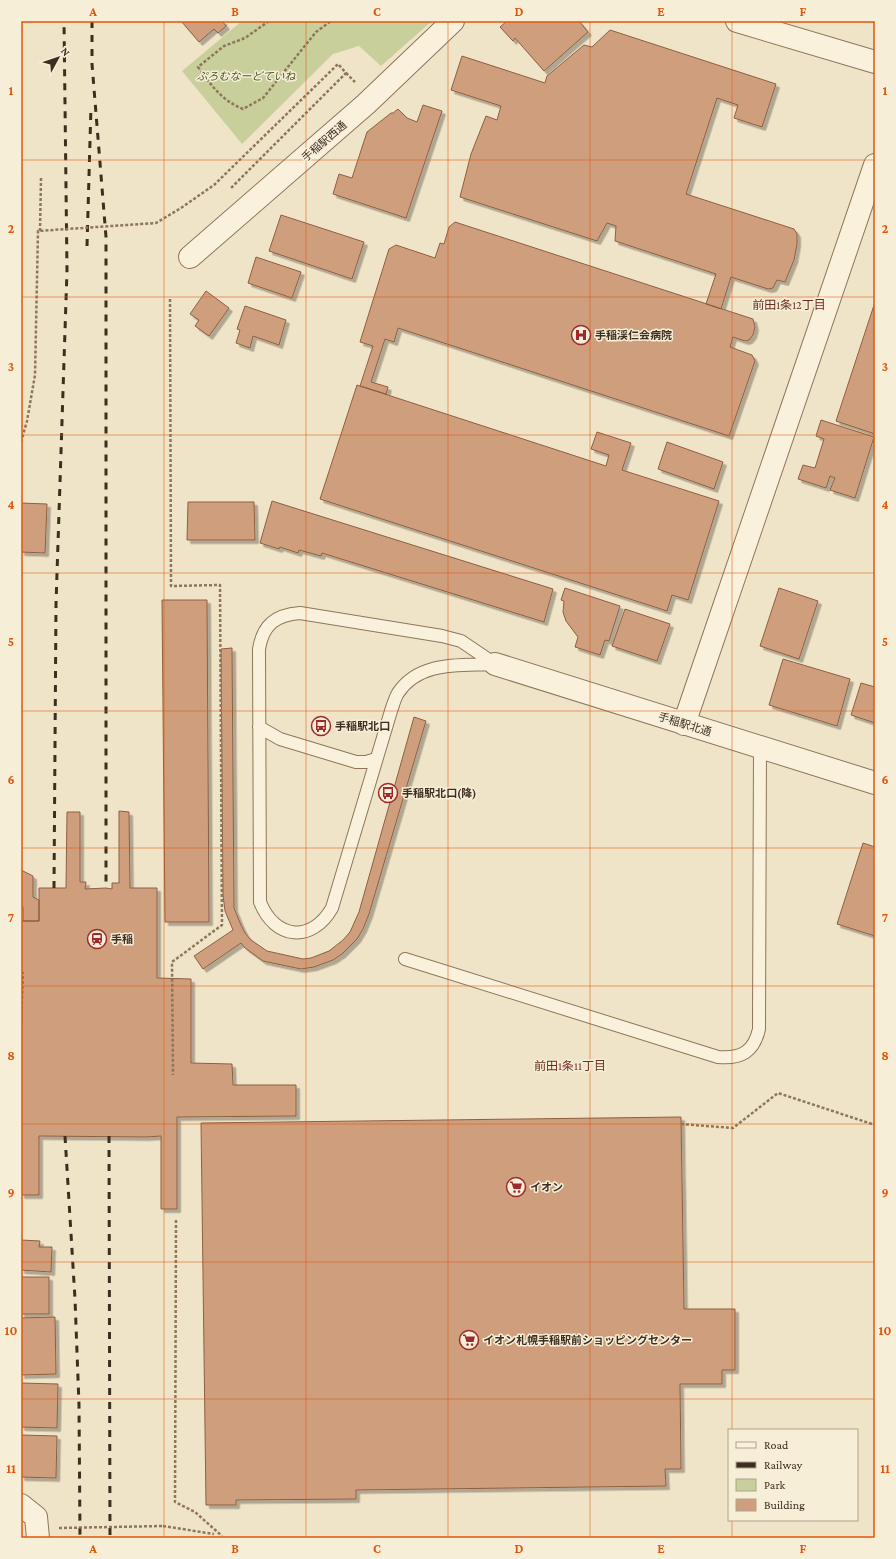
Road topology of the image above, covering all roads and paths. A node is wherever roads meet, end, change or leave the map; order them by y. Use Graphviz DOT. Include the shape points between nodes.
graph roads {
  1 [pos="269,21"];
  2 [pos="331,21"];
  3 [pos="453,21"];
  4 [pos="737,21"];
  5 [pos="875,62"];
  6 [pos="346,73"];
  7 [pos="355,82"];
  8 [pos="875,165"];
  9 [pos="41,178"];
  10 [pos="231,188"];
  11 [pos="40,231"];
  12 [pos="190,257"];
  13 [pos="170,299"];
  14 [pos="21,442"];
  15 [pos="495,664"];
  16 [pos="684,724"];
  17 [pos="259,726"];
  18 [pos="760,747"];
  19 [pos="376,759"];
  20 [pos="875,783"];
  21 [pos="405,959"];
  22 [pos="21,973"];
  23 [pos="21,1025"];
  24 [pos="174,1075"];
  25 [pos="681,1124"];
  26 [pos="875,1125"];
  27 [pos="176,1220"];
  28 [pos="21,1505"];
  29 [pos="60,1528"];
  30 [pos="214,1534"];
  31 [pos="222,1536"];
  32 [pos="38,1538"];
  1 -- 2 [label="path" via="245,38 224,46 198,67 230,104 243,109 263,98 316,32"];
  3 -- 12 [label="street, 手稲駅西通" via="366,104"];
  4 -- 5 [label="street"];
  6 -- 7 [label="path"];
  6 -- 10 [label="path, bridge"];
  6 -- 11 [label="path, bridge" via="338,64 214,185 156,223"];
  8 -- 16 [label="street"];
  9 -- 11 [label="path"];
  11 -- 14 [label="path, bridge" via="35,376"];
  13 -- 24 [label="path" via="171,586 220,585 222,925 172,962"];
  15 -- 16 [label="street, 手稲駅北通"];
  15 -- 17 [label="lane" via="461,641 442,636 300,613 289,614 270,623 261,640"];
  15 -- 19 [label="lane" via="442,666 418,674 398,694 390,710"];
  16 -- 18 [label="street, 手稲駅北通"];
  17 -- 19 [label="lane" via="280,739 356,762"];
  17 -- 19 [label="lane" via="260,902 270,920 288,932 298,933 316,928 332,908"];
  18 -- 20 [label="street, 手稲駅北通"];
  18 -- 21 [label="lane" via="759,1029 756,1041 749,1050 739,1056 718,1057"];
  22 -- 23 [label="path"];
  25 -- 26 [label="path" via="734,1128 778,1093"];
  27 -- 31 [label="path" via="175,1502 195,1512"];
  28 -- 32 [label="street" via="36,1518"];
  29 -- 30 [label="path, bridge" via="163,1526"];
}
